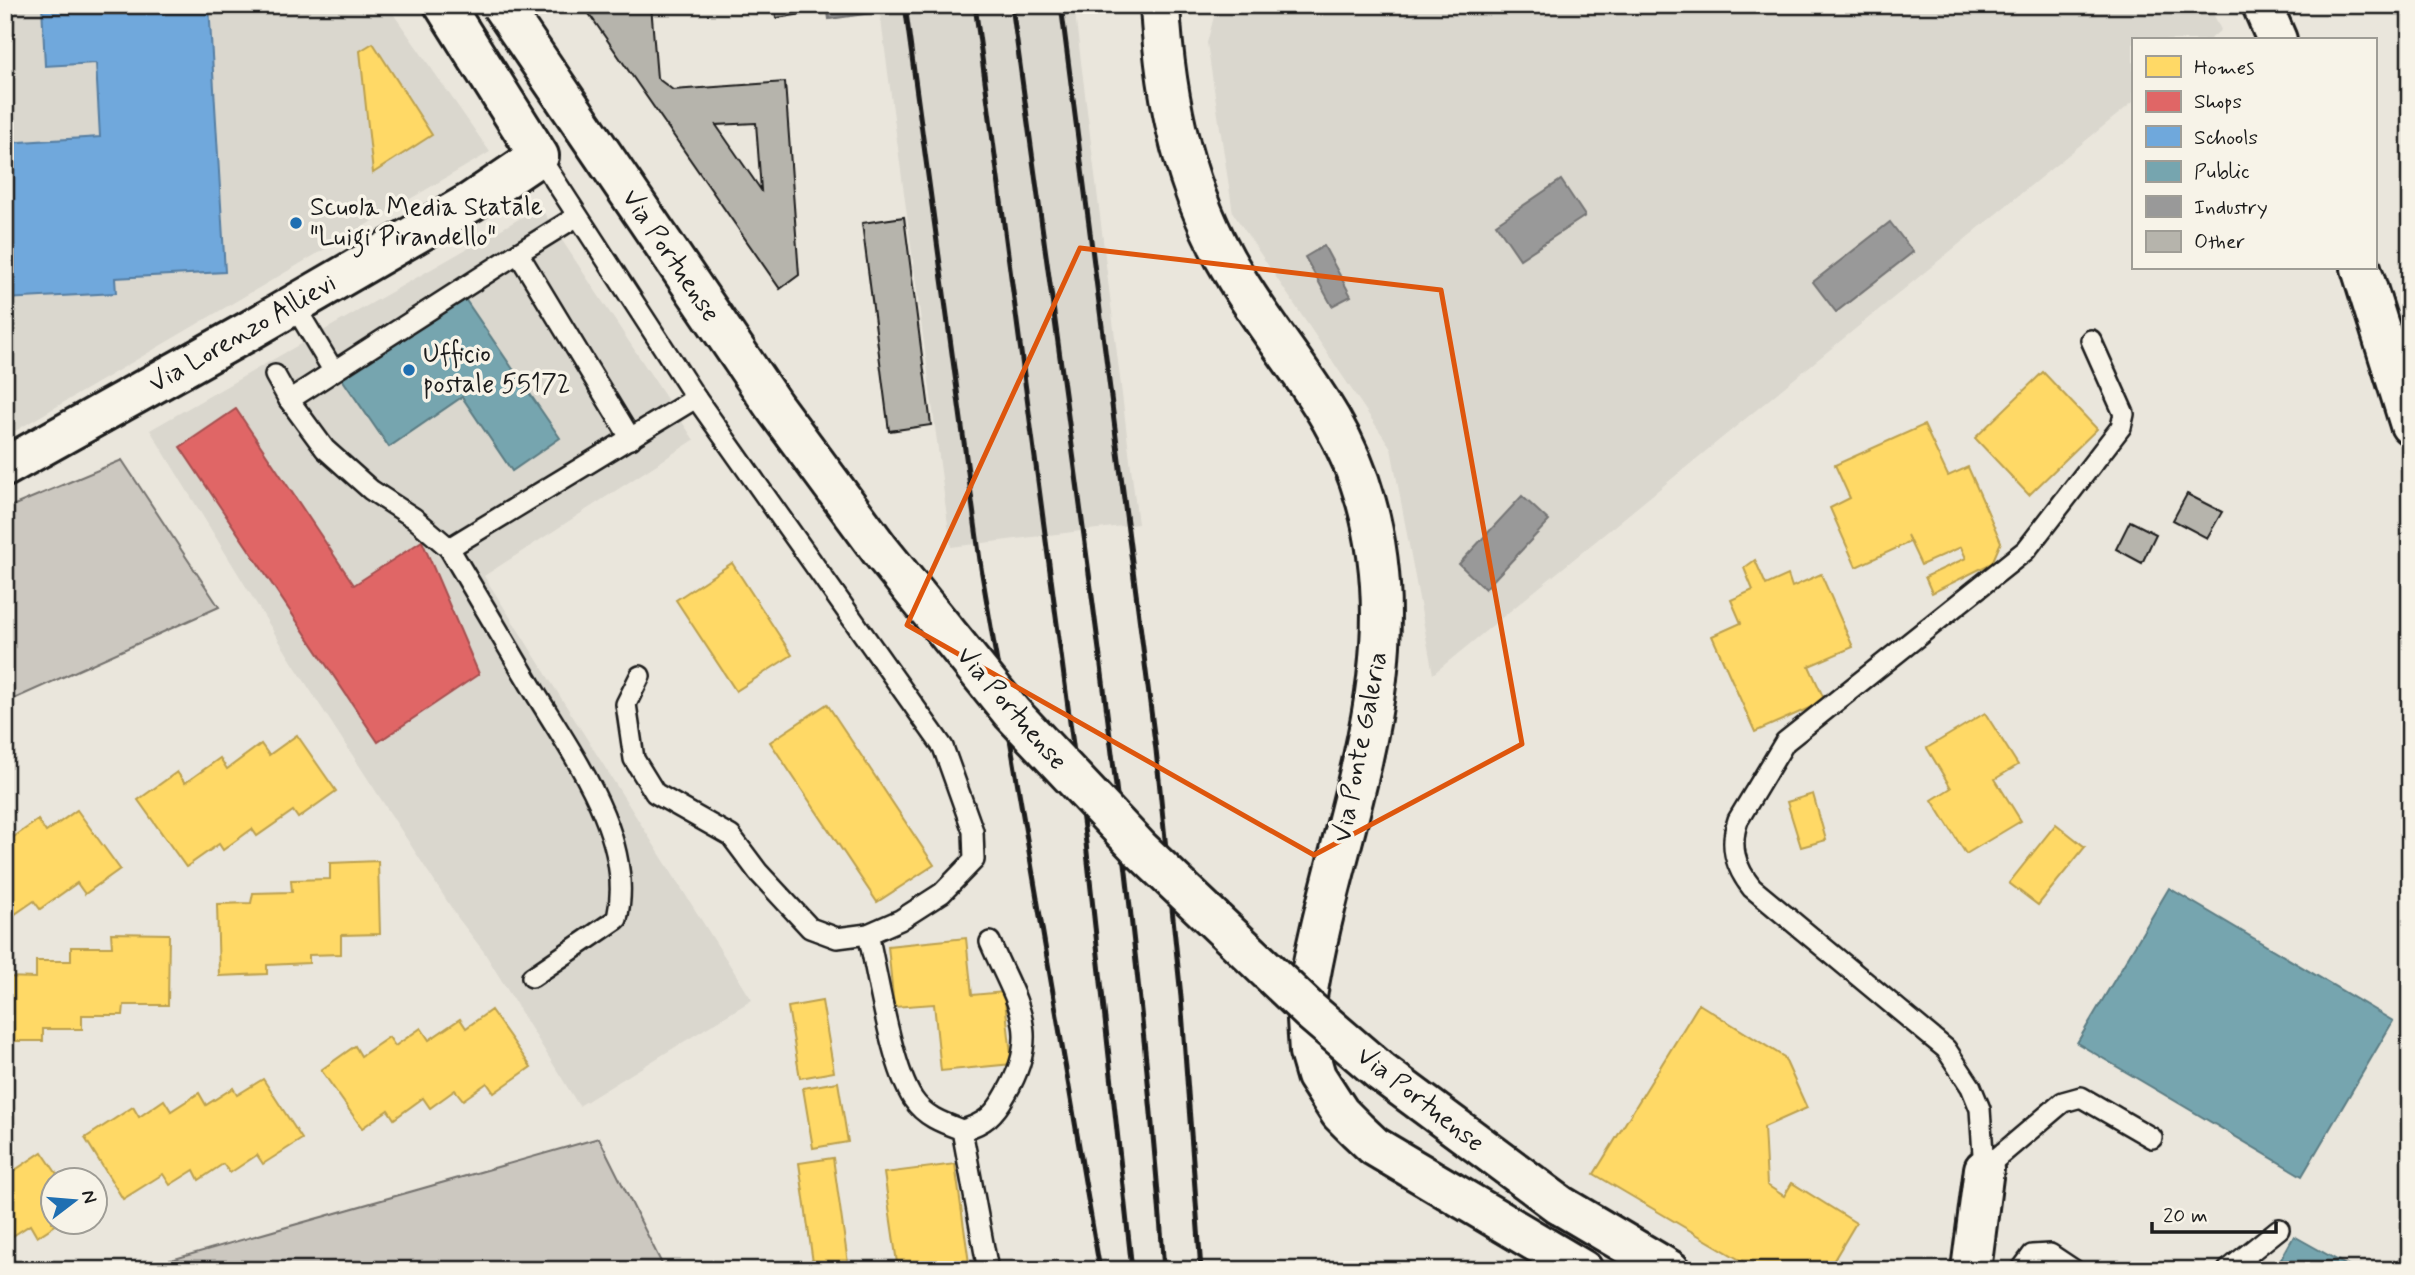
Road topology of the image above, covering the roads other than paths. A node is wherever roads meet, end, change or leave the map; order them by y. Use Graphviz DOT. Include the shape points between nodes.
graph roads {
  1 [pos="444,5"];
  2 [pos="501,5"];
  3 [pos="1160,5"];
  4 [pos="2262,5"];
  5 [pos="2276,38"];
  6 [pos="539,156"];
  7 [pos="576,217"];
  8 [pos="518,253"];
  9 [pos="2362,270"];
  10 [pos="294,305"];
  11 [pos="2091,340"];
  12 [pos="333,370"];
  13 [pos="275,375"];
  14 [pos="696,398"];
  15 [pos="289,400"];
  16 [pos="2410,425"];
  17 [pos="631,439"];
  18 [pos="5,467"];
  19 [pos="449,548"];
  20 [pos="640,676"];
  21 [pos="868,934"];
  22 [pos="990,942"];
  23 [pos="532,977"];
  24 [pos="962,1129"];
  25 [pos="2152,1138"];
  26 [pos="1984,1169"];
  27 [pos="2279,1229"];
  28 [pos="988,1270"];
  29 [pos="1583,1270"];
  30 [pos="1670,1270"];
  31 [pos="1971,1270"];
  32 [pos="2021,1270"];
  33 [pos="2074,1270"];
  34 [pos="2228,1270"];
  1 -- 6 [label="street"];
  2 -- 30 [label="street, Via Portuense, bridge" via="773,405 880,550 1012,713 1140,849 1381,1072 1560,1205"];
  3 -- 29 [label="street, Via Ponte Galeria" via="1172,115 1206,227 1344,440 1367,504 1377,557 1381,630 1374,710 1306,1003 1307,1040 1316,1076 1340,1114 1374,1146"];
  4 -- 5 [label="street"];
  6 -- 7 [label="lane"];
  6 -- 10 [label="street, Via Lorenzo Allievi" via="471,202"];
  7 -- 8 [label="lane"];
  7 -- 14 [label="lane"];
  8 -- 12 [label="lane"];
  8 -- 17 [label="lane"];
  9 -- 16 [label="street"];
  10 -- 12 [label="lane"];
  10 -- 18 [label="street, Via Lorenzo Allievi"];
  11 -- 26 [label="lane" via="2124,414 2120,427 2026,550 1786,742 1733,834 1736,862 1752,888 1946,1049 1980,1109"];
  12 -- 15 [label="lane"];
  13 -- 15 [label="lane"];
  14 -- 17 [label="lane"];
  14 -- 21 [label="lane" via="943,747 973,831 974,860 942,893"];
  15 -- 19 [label="lane" via="325,449"];
  17 -- 19 [label="lane"];
  19 -- 23 [label="lane" via="597,795 619,862 623,896 617,919"];
  20 -- 21 [label="lane" via="626,704 634,759 654,793 731,836 810,928 836,938"];
  21 -- 24 [label="lane" via="901,1071 914,1100 935,1120"];
  22 -- 24 [label="lane" via="1023,1019 1022,1068 995,1114 978,1126"];
  24 -- 28 [label="lane"];
  25 -- 26 [label="lane" via="2081,1097 2063,1102"];
  26 -- 31 [label="street"];
  27 -- 34 [label="lane"];
  32 -- 33 [label="lane" via="2032,1255 2050,1254"];
}
